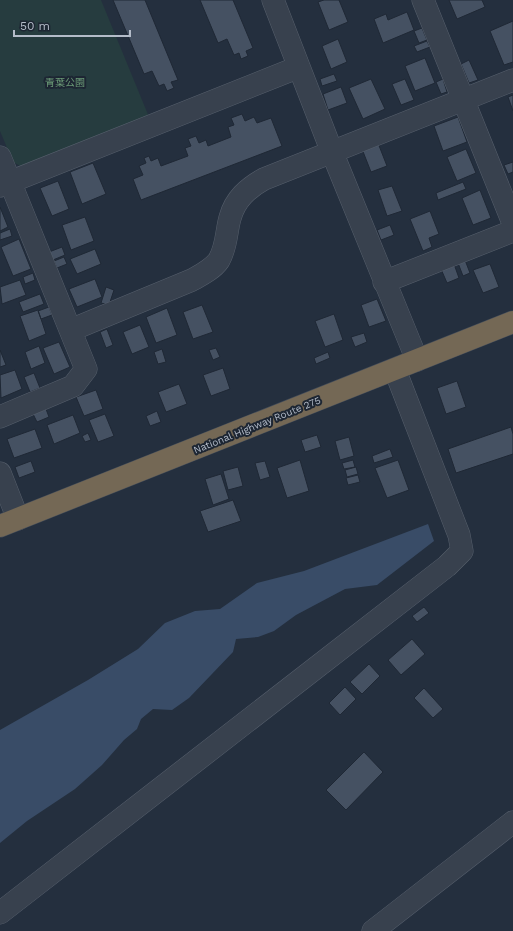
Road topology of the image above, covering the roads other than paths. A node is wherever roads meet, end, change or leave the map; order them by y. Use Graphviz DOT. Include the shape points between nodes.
graph roads {
  1 [pos="273,0"];
  2 [pos="422,0"];
  3 [pos="299,67"];
  4 [pos="513,80"];
  5 [pos="463,100"];
  6 [pos="332,152"];
  7 [pos="0,157"];
  8 [pos="5,184"];
  9 [pos="513,223"];
  10 [pos="513,231"];
  11 [pos="384,282"];
  12 [pos="513,322"];
  13 [pos="71,330"];
  14 [pos="417,360"];
  15 [pos="395,370"];
  16 [pos="0,416"];
  17 [pos="0,473"];
  18 [pos="9,523"];
  19 [pos="513,822"];
  20 [pos="0,913"];
  21 [pos="373,931"];
  1 -- 3 [label="street"];
  2 -- 5 [label="street"];
  3 -- 6 [label="street"];
  3 -- 8 [label="street"];
  4 -- 5 [label="street"];
  5 -- 6 [label="street"];
  5 -- 9 [label="street"];
  6 -- 11 [label="street"];
  6 -- 13 [label="street" via="248,188 236,202 219,261 206,273"];
  7 -- 8 [label="street"];
  8 -- 13 [label="street"];
  10 -- 11 [label="street"];
  11 -- 14 [label="street"];
  12 -- 14 [label="highway, National Highway Route 275"];
  13 -- 16 [label="street" via="86,369 73,386"];
  14 -- 15 [label="highway, National Highway Route 275"];
  15 -- 18 [label="highway, National Highway Route 275"];
  15 -- 20 [label="street" via="459,535 462,552"];
  17 -- 18 [label="street"];
  19 -- 21 [label="street"];
}
